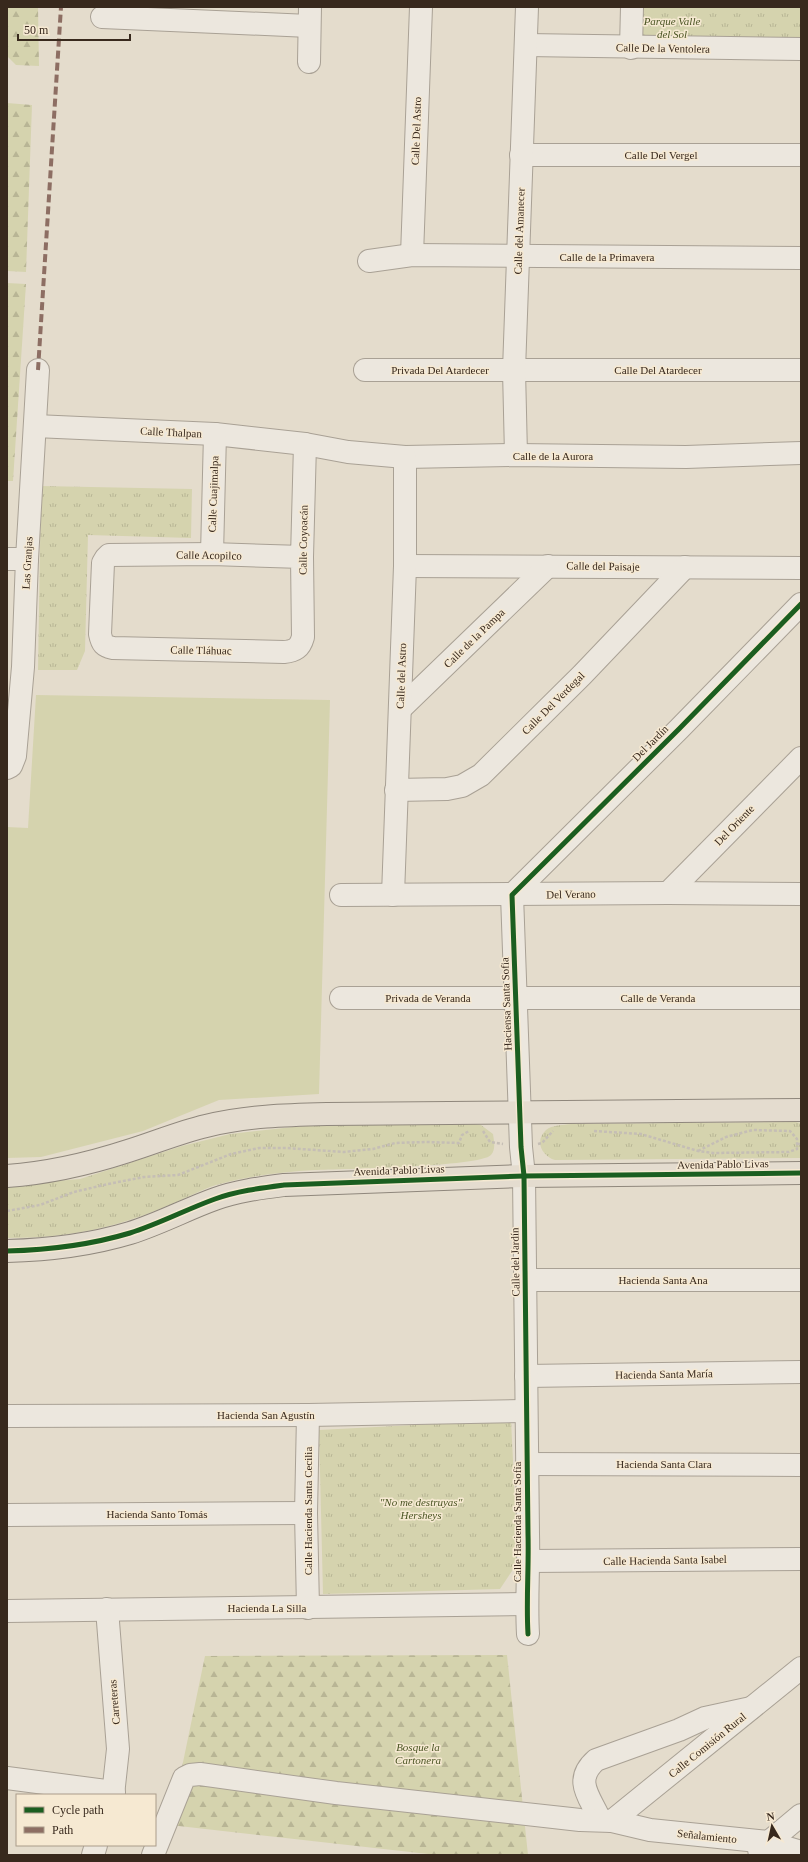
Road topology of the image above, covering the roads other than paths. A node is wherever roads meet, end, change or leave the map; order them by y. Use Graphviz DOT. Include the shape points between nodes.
graph roads {
  1 [pos="421,7"];
  2 [pos="527,7"];
  3 [pos="632,7"];
  4 [pos="102,17"];
  5 [pos="310,17"];
  6 [pos="526,45"];
  7 [pos="630,48"];
  8 [pos="801,49"];
  9 [pos="309,62"];
  10 [pos="521,155"];
  11 [pos="801,155"];
  12 [pos="412,255"];
  13 [pos="518,256"];
  14 [pos="801,258"];
  15 [pos="369,261"];
  16 [pos="38,370"];
  17 [pos="365,370"];
  18 [pos="514,370"];
  19 [pos="801,370"];
  20 [pos="35,426"];
  21 [pos="215,434"];
  22 [pos="305,444"];
  23 [pos="801,453"];
  24 [pos="516,455"];
  25 [pos="405,457"];
  26 [pos="212,554"];
  27 [pos="302,557"];
  28 [pos="17,559"];
  29 [pos="405,566"];
  30 [pos="548,566"];
  31 [pos="685,567"];
  32 [pos="801,568"];
  33 [pos="801,604"];
  34 [pos="100,634"];
  35 [pos="303,637"];
  36 [pos="15,666"];
  37 [pos="400,709"];
  38 [pos="801,758"];
  39 [pos="11,762"];
  40 [pos="396,790"];
  41 [pos="668,893"];
  42 [pos="801,894"];
  43 [pos="341,895"];
  44 [pos="393,895"];
  45 [pos="512,895"];
  46 [pos="341,998"];
  47 [pos="515,998"];
  48 [pos="801,998"];
  49 [pos="801,1110"];
  50 [pos="521,1113"];
  51 [pos="801,1173"];
  52 [pos="7,1176"];
  53 [pos="524,1176"];
  54 [pos="7,1251"];
  55 [pos="525,1280"];
  56 [pos="801,1280"];
  57 [pos="801,1372"];
  58 [pos="526,1376"];
  59 [pos="525,1411"];
  60 [pos="308,1415"];
  61 [pos="7,1416"];
  62 [pos="527,1464"];
  63 [pos="801,1465"];
  64 [pos="306,1513"];
  65 [pos="7,1515"];
  66 [pos="801,1559"];
  67 [pos="529,1562"];
  68 [pos="526,1604"];
  69 [pos="308,1608"];
  70 [pos="107,1609"];
  71 [pos="7,1611"];
  72 [pos="528,1634"];
  73 [pos="801,1668"];
  74 [pos="753,1708"];
  75 [pos="7,1778"];
  76 [pos="114,1794"];
  77 [pos="801,1814"];
  78 [pos="606,1821"];
  79 [pos="760,1849"];
  80 [pos="801,1852"];
  81 [pos="153,1855"];
  1 -- 12 [label="street, Calle Del Astro"];
  2 -- 6 [label="street, Calle del Amanecer"];
  3 -- 7 [label="street"];
  4 -- 5 [label="street"];
  5 -- 9 [label="street"];
  6 -- 7 [label="street, Calle De la Ventolera"];
  6 -- 10 [label="street, Calle del Amanecer"];
  7 -- 8 [label="street, Calle De la Ventolera"];
  10 -- 11 [label="street, Calle Del Vergel"];
  10 -- 13 [label="street, Calle del Amanecer"];
  12 -- 13 [label="street, Calle de la Primavera"];
  12 -- 15 [label="street, Calle de la Primavera"];
  13 -- 14 [label="street, Calle de la Primavera"];
  13 -- 18 [label="street, Calle del Amanecer"];
  16 -- 20 [label="street, Las Granjas"];
  17 -- 18 [label="street, Privada Del Atardecer"];
  18 -- 19 [label="street, Calle Del Atardecer"];
  18 -- 24 [label="street, Calle del Amanecer"];
  20 -- 21 [label="street, Calle Thalpan"];
  20 -- 28 [label="street, Las Granjas"];
  21 -- 22 [label="street, Calle Thalpan"];
  21 -- 26 [label="street, Calle Cuajimalpa"];
  22 -- 25 [label="street, Calle de la Aurora" via="348,452"];
  22 -- 27 [label="street, Calle Coyoacán"];
  23 -- 24 [label="street, Calle de la Aurora" via="686,457"];
  24 -- 25 [label="street, Calle de la Aurora"];
  25 -- 29 [label="street, Calle del Astro"];
  26 -- 27 [label="street, Calle Acopilco"];
  26 -- 34 [label="street, Calle Acopilco" via="115,554 106,558 103,563"];
  27 -- 35 [label="street, Calle Coyoacán"];
  28 -- 36 [label="street, Las Granjas"];
  29 -- 30 [label="street, Calle del Paisaje"];
  29 -- 37 [label="street, Calle del Astro"];
  30 -- 31 [label="street, Calle del Paisaje"];
  30 -- 37 [label="street, Calle de la Pampa"];
  31 -- 32 [label="street, Calle del Paisaje"];
  31 -- 40 [label="street, Calle Del Verdegal" via="582,675 481,775 462,786 447,789"];
  33 -- 45 [label="street, Del Jardín"];
  34 -- 35 [label="street, Calle Tláhuac" via="105,647 113,648 284,652 294,651 300,646"];
  36 -- 39 [label="street, Las Granjas"];
  37 -- 40 [label="street, Calle del Astro"];
  38 -- 41 [label="street, Del Oriente"];
  40 -- 44 [label="street, Calle del Astro"];
  41 -- 42 [label="street, Del Verano"];
  41 -- 45 [label="street, Del Verano"];
  43 -- 44 [label="street, Del Verano"];
  44 -- 45 [label="street, Del Verano"];
  45 -- 47 [label="street, Haciensa Santa Sofia"];
  46 -- 47 [label="street, Privada de Veranda"];
  47 -- 48 [label="street, Calle de Veranda"];
  47 -- 50 [label="street, Haciensa Santa Sofia"];
  49 -- 50 [label="main road"];
  50 -- 52 [label="main road" via="327,1114 249,1118 184,1132 75,1167"];
  50 -- 53 [label="street, Calle del Jardín"];
  51 -- 53 [label="main road, Avenida Pablo Livas"];
  53 -- 54 [label="main road, Avenida Pablo Livas" via="313,1183 258,1189 216,1199 102,1241 61,1248"];
  53 -- 55 [label="street, Calle del Jardín"];
  55 -- 56 [label="street, Hacienda Santa Ana"];
  55 -- 58 [label="street, Calle del Jardín"];
  57 -- 58 [label="street, Hacienda Santa María"];
  58 -- 59 [label="street, Calle del Jardín"];
  59 -- 60 [label="street, Hacienda San Agustín"];
  59 -- 62 [label="street, Calle Hacienda Santa Sofía"];
  60 -- 61 [label="street, Hacienda San Agustín"];
  60 -- 64 [label="street, Calle Hacienda Santa Cecilia"];
  62 -- 63 [label="street, Hacienda Santa Clara"];
  62 -- 67 [label="street, Calle Hacienda Santa Sofía"];
  64 -- 65 [label="street, Hacienda Santo Tomás"];
  64 -- 69 [label="street, Calle Hacienda Santa Cecilia"];
  66 -- 67 [label="street, Calle Hacienda Santa Isabel"];
  67 -- 68 [label="street, Calle Hacienda Santa Sofía"];
  68 -- 69 [label="street, Hacienda La Silla"];
  68 -- 72 [label="street, Calle Hacienda Santa Sofía"];
  69 -- 70 [label="street, Hacienda La Silla"];
  70 -- 71 [label="street, Hacienda La Silla"];
  70 -- 76 [label="street, Carreteras" via="118,1749"];
  73 -- 74 [label="street, Calle Comisión Rural"];
  74 -- 78 [label="street, Calle Comisión Rural"];
  74 -- 78 [label="street" via="705,1718 680,1730 596,1760 587,1768 584,1789"];
  75 -- 76 [label="street"];
  77 -- 79 [label="street"];
  78 -- 79 [label="street, Señalamiento"];
  78 -- 81 [label="street, Señalamiento" via="336,1793 200,1774 184,1778"];
  79 -- 80 [label="street, Señalamiento"];
}
